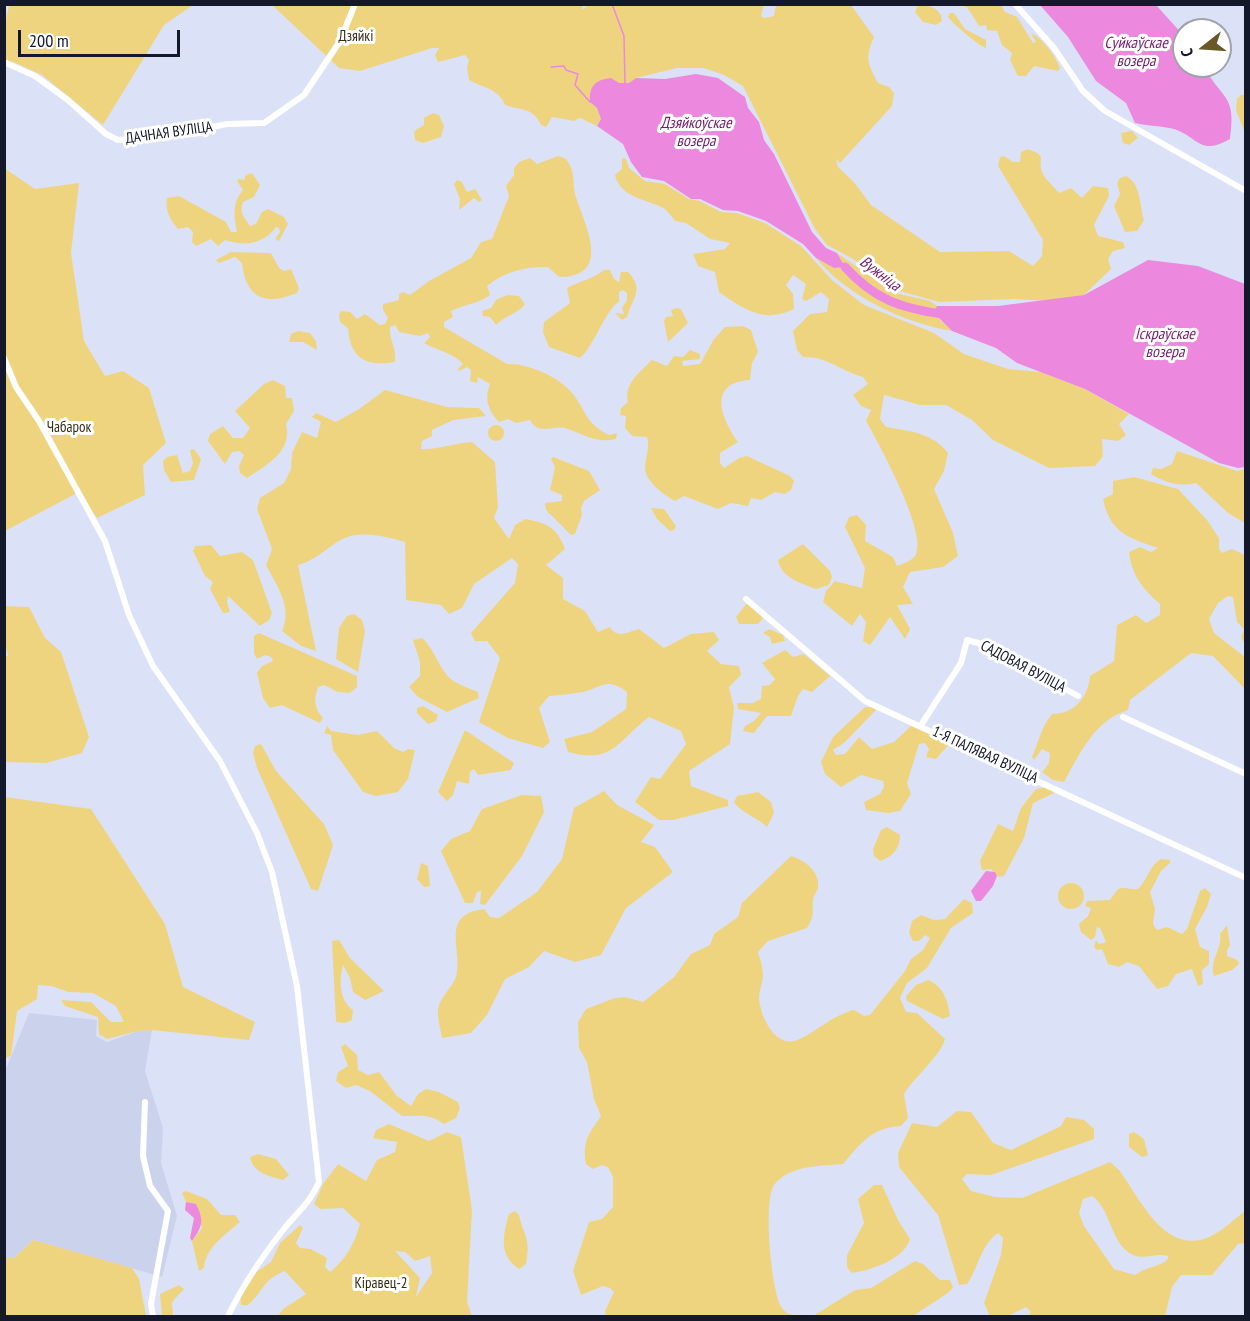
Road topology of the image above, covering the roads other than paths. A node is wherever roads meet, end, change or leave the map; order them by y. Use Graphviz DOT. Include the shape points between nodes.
graph roads {
  1 [pos="355,4"];
  2 [pos="1015,4"];
  3 [pos="5,62"];
  4 [pos="1245,191"];
  5 [pos="4,358"];
  6 [pos="746,599"];
  7 [pos="1078,696"];
  8 [pos="1123,717"];
  9 [pos="921,725"];
  10 [pos="1245,774"];
  11 [pos="1245,878"];
  12 [pos="145,1102"];
  13 [pos="153,1317"];
  14 [pos="228,1317"];
  1 -- 3 [label="street, ДАЧНАЯ ВУЛІЦА" via="330,58 304,95 264,123 227,124 118,140 35,76"];
  2 -- 4 [label="street" via="1054,48 1083,91 1105,111"];
  5 -- 14 [label="street" via="16,387 45,431 105,541 129,615 153,666 220,761 272,872 297,986 319,1182 303,1209 245,1281"];
  6 -- 9 [label="street, 1-Я ПАЛЯВАЯ ВУЛІЦА" via="865,700"];
  7 -- 9 [label="street, САДОВАЯ ВУЛІЦА" via="986,645 967,640 961,663"];
  8 -- 10 [label="street"];
  9 -- 11 [label="street, 1-Я ПАЛЯВАЯ ВУЛІЦА"];
  12 -- 13 [label="street" via="143,1156 150,1186 168,1211 151,1304"];
}
